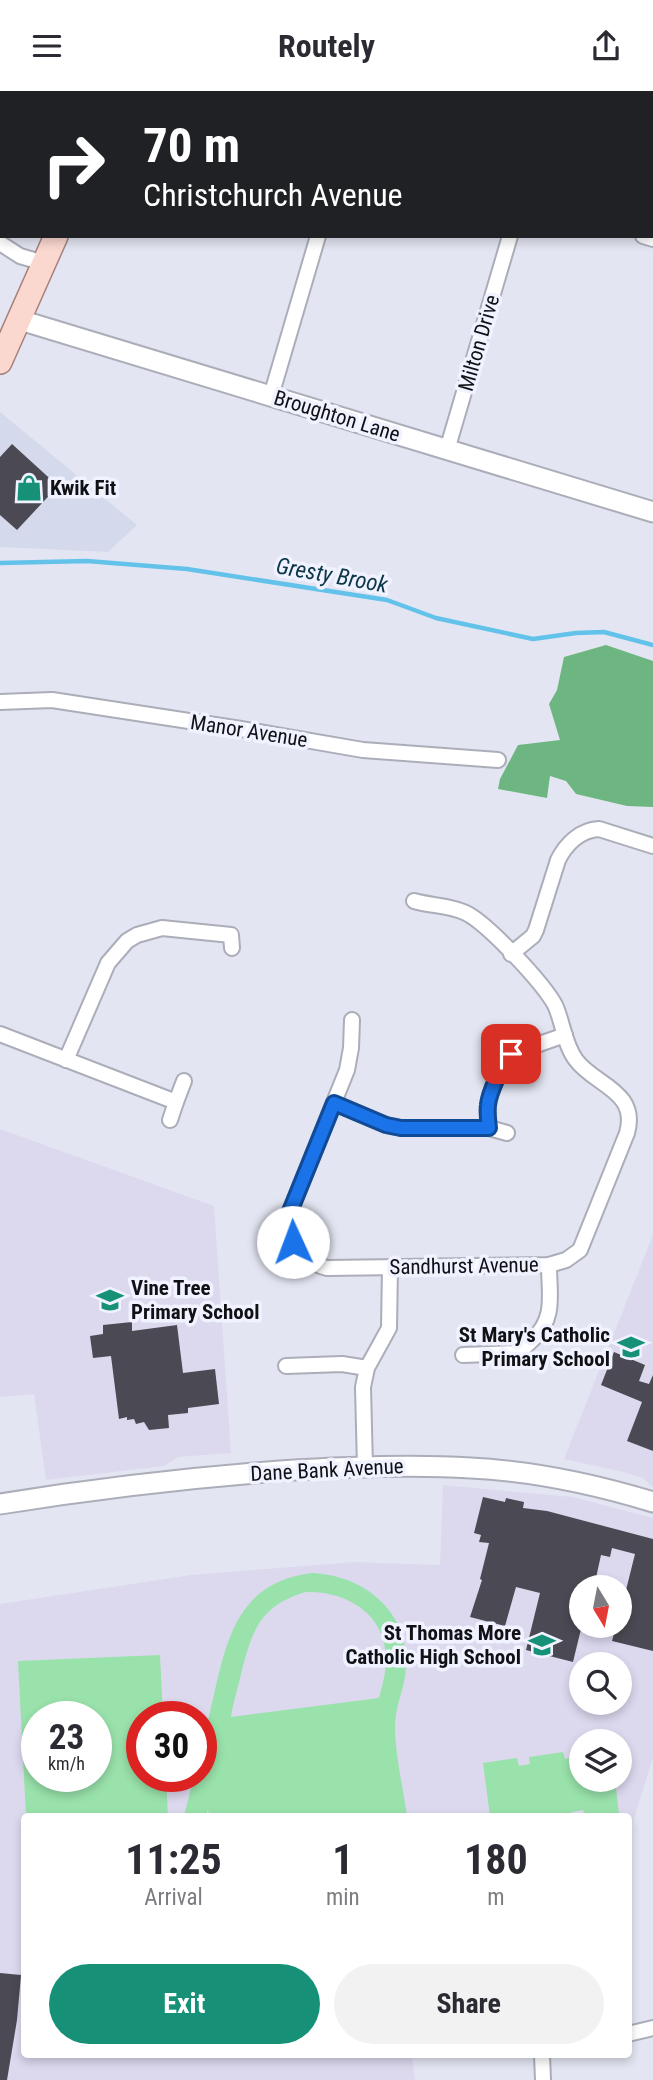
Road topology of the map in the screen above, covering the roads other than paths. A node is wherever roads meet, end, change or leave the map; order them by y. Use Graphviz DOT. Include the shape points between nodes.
graph roads {
  1 [pos="55,238"];
  2 [pos="317,238"];
  3 [pos="509,238"];
  4 [pos="0,243"];
  5 [pos="44,264"];
  6 [pos="20,320"];
  7 [pos="0,362"];
  8 [pos="271,396"];
  9 [pos="447,450"];
  10 [pos="653,512"];
  11 [pos="0,702"];
  12 [pos="498,760"];
  13 [pos="653,846"];
  14 [pos="414,901"];
  15 [pos="232,935"];
  16 [pos="511,954"];
  17 [pos="352,1020"];
  18 [pos="0,1034"];
  19 [pos="565,1035"];
  20 [pos="66,1060"];
  21 [pos="184,1081"];
  22 [pos="176,1102"];
  23 [pos="334,1103"];
  24 [pos="170,1120"];
  25 [pos="489,1128"];
  26 [pos="507,1133"];
  27 [pos="548,1265"];
  28 [pos="390,1267"];
  29 [pos="463,1355"];
  30 [pos="286,1366"];
  31 [pos="366,1368"];
  32 [pos="365,1467"];
  33 [pos="653,1502"];
  34 [pos="0,1504"];
  35 [pos="653,2028"];
  36 [pos="632,2033"];
  37 [pos="542,2058"];
  38 [pos="542,2080"];
  1 -- 5 [label="main road"];
  2 -- 8 [label="street"];
  3 -- 9 [label="street, Milton Drive"];
  4 -- 5 [label="street"];
  5 -- 6 [label="main road"];
  6 -- 7 [label="main road"];
  6 -- 8 [label="street, Broughton Lane"];
  8 -- 9 [label="street, Broughton Lane"];
  9 -- 10 [label="street, Broughton Lane"];
  11 -- 12 [label="street, Manor Avenue" via="52,700 363,750"];
  13 -- 16 [label="street" via="599,829 576,837 558,860 537,930"];
  14 -- 16 [label="street, Sandhurst Avenue" via="467,913"];
  15 -- 20 [label="street" via="162,928 127,941 108,963"];
  16 -- 19 [label="street, Sandhurst Avenue" via="551,999"];
  17 -- 23 [label="street, Sandhurst Avenue" via="350,1060"];
  18 -- 20 [label="street"];
  19 -- 25 [label="street" via="505,1060 489,1098"];
  19 -- 27 [label="street, Sandhurst Avenue" via="581,1066 622,1100 629,1126 580,1250"];
  20 -- 22 [label="street"];
  21 -- 22 [label="street"];
  22 -- 24 [label="street"];
  23 -- 25 [label="street" via="401,1128"];
  23 -- 28 [label="street, Sandhurst Avenue" via="289,1214 289,1233 298,1250 316,1265"];
  25 -- 26 [label="street"];
  27 -- 28 [label="street, Sandhurst Avenue"];
  27 -- 29 [label="street" via="549,1310 544,1329 515,1353"];
  28 -- 31 [label="street" via="389,1328"];
  30 -- 31 [label="street"];
  31 -- 32 [label="street"];
  32 -- 33 [label="street, Dane Bank Avenue" via="491,1470 562,1479"];
  32 -- 34 [label="street, Dane Bank Avenue" via="167,1481"];
  35 -- 36 [label="street"];
  37 -- 38 [label="street"];
}
